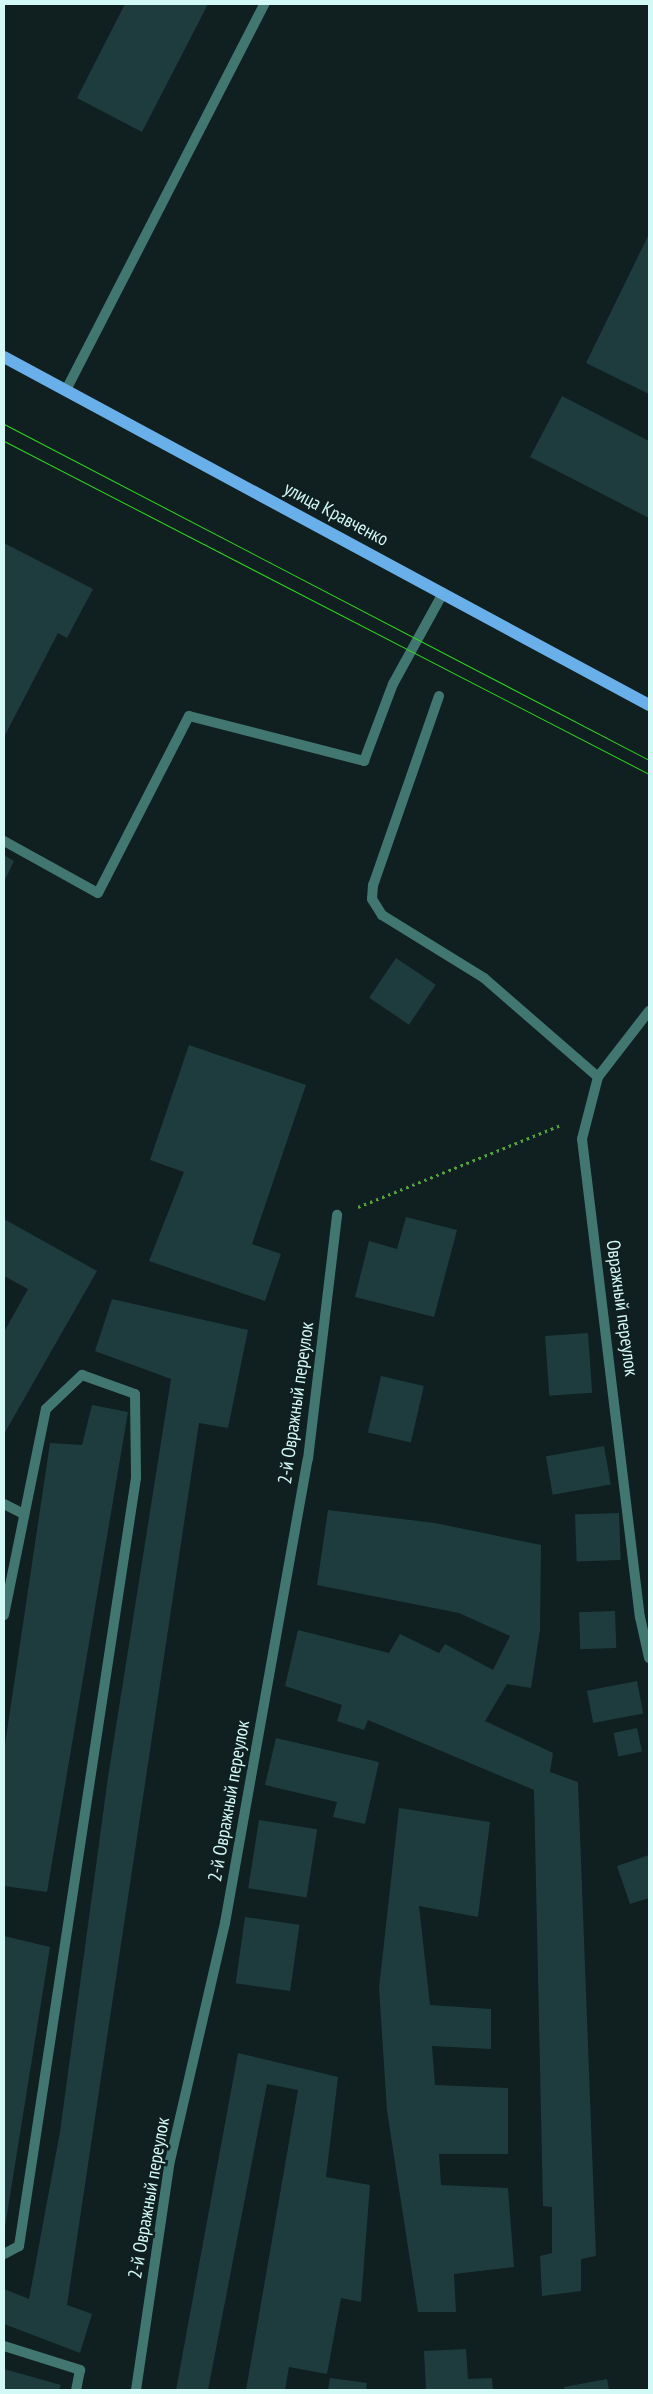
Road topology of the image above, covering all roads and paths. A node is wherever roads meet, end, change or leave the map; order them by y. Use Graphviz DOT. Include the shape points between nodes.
graph roads {
  1 [pos="264,4"];
  2 [pos="4,357"];
  3 [pos="66,390"];
  4 [pos="443,593"];
  5 [pos="439,696"];
  6 [pos="649,705"];
  7 [pos="4,841"];
  8 [pos="649,1011"];
  9 [pos="598,1078"];
  10 [pos="585,1116"];
  11 [pos="337,1215"];
  12 [pos="4,1504"];
  13 [pos="24,1514"];
  14 [pos="4,1615"];
  15 [pos="649,1658"];
  16 [pos="4,2254"];
  17 [pos="4,2346"];
  18 [pos="76,2390"];
  19 [pos="136,2390"];
  1 -- 3 [label="street"];
  2 -- 3 [label="main road, улица Кравченко"];
  3 -- 4 [label="main road, улица Кравченко"];
  4 -- 6 [label="main road, улица Кравченко"];
  4 -- 7 [label="street" via="393,684 364,761 189,716 98,893"];
  5 -- 9 [label="street" via="373,885 372,899 382,915 484,978"];
  8 -- 9 [label="street, Овражный переулок"];
  9 -- 10 [label="street, Овражный переулок"];
  10 -- 11 [label="path"];
  10 -- 15 [label="street, Овражный переулок" via="582,1139 640,1617"];
  11 -- 19 [label="street, 2-й Овражный переулок" via="308,1460 225,1923 170,2161"];
  12 -- 13 [label="street"];
  13 -- 14 [label="street"];
  13 -- 16 [label="street" via="46,1408 82,1375 135,1394 136,1478 19,2246"];
  17 -- 18 [label="street" via="80,2370"];
}
